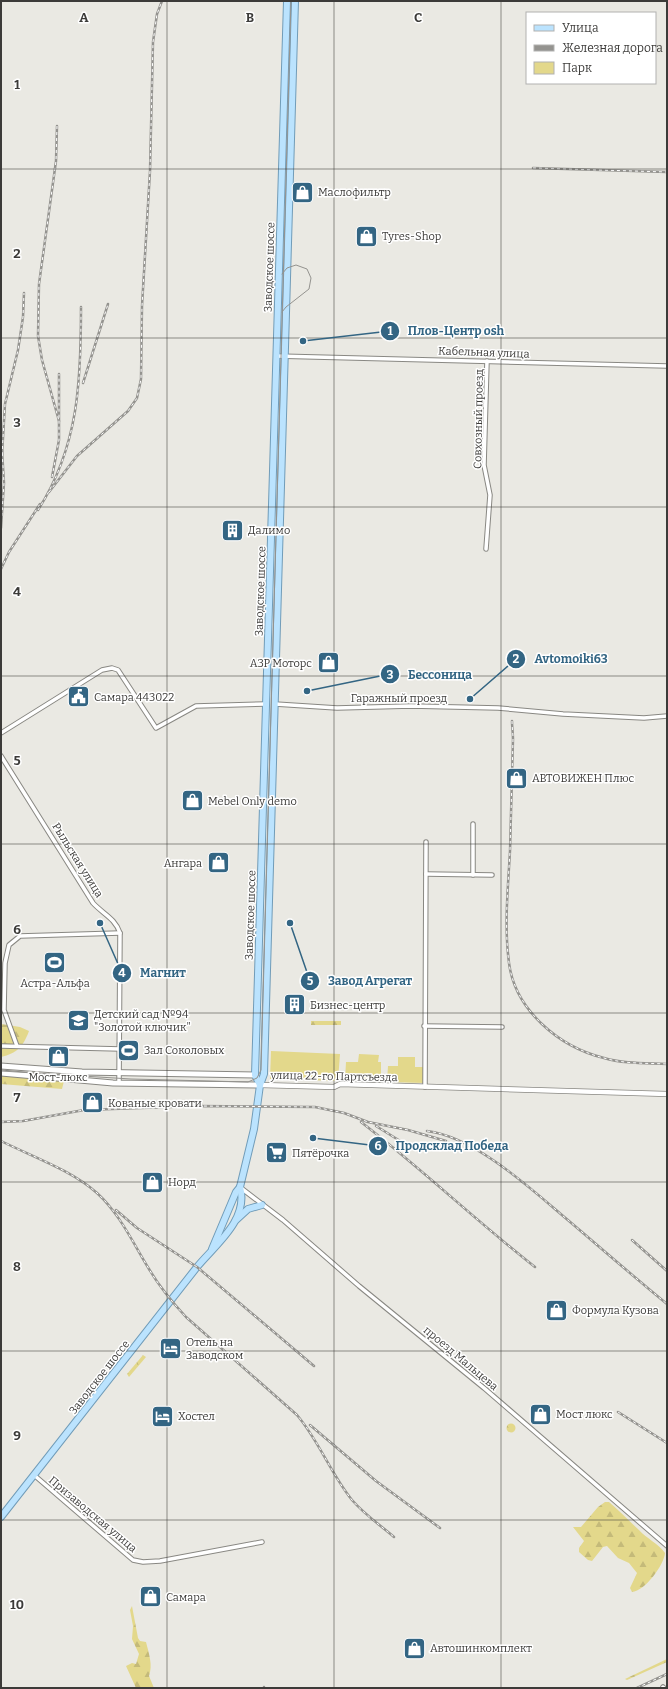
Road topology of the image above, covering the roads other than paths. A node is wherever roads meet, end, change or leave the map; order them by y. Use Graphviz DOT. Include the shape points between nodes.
graph roads {
  1 [pos="287,1"];
  2 [pos="295,1"];
  3 [pos="288,225"];
  4 [pos="280,226"];
  5 [pos="285,355"];
  6 [pos="276,356"];
  7 [pos="487,361"];
  8 [pos="667,366"];
  9 [pos="486,549"];
  10 [pos="267,704"];
  11 [pos="275,704"];
  12 [pos="667,716"];
  13 [pos="1,733"];
  14 [pos="1,756"];
  15 [pos="473,824"];
  16 [pos="426,842"];
  17 [pos="426,874"];
  18 [pos="473,875"];
  19 [pos="492,875"];
  20 [pos="261,896"];
  21 [pos="269,896"];
  22 [pos="120,933"];
  23 [pos="424,1026"];
  24 [pos="502,1027"];
  25 [pos="1,1046"];
  26 [pos="17,1046"];
  27 [pos="120,1048"];
  28 [pos="1,1066"];
  29 [pos="119,1072"];
  30 [pos="1,1073"];
  31 [pos="255,1075"];
  32 [pos="119,1083"];
  33 [pos="260,1085"];
  34 [pos="426,1087"];
  35 [pos="667,1094"];
  36 [pos="240,1188"];
  37 [pos="262,1205"];
  38 [pos="236,1220"];
  39 [pos="212,1249"];
  40 [pos="34,1475"];
  41 [pos="1,1517"];
  42 [pos="262,1542"];
  43 [pos="667,1546"];
  1 -- 2 [label="main road"];
  1 -- 4 [label="main road, Заводское шоссе"];
  2 -- 3 [label="main road, Заводское шоссе"];
  3 -- 4 [label="main road"];
  3 -- 5 [label="main road, Заводское шоссе"];
  4 -- 6 [label="main road, Заводское шоссе"];
  5 -- 6 [label="street, Кабельная улица"];
  5 -- 7 [label="street, Кабельная улица"];
  5 -- 11 [label="main road, Заводское шоссе"];
  6 -- 10 [label="main road, Заводское шоссе"];
  7 -- 8 [label="street, Кабельная улица"];
  7 -- 9 [label="street, Совхозный проезд" via="484,465 490,495"];
  10 -- 11 [label="main road"];
  10 -- 13 [label="street" via="196,706 156,728 118,670 112,668 102,670"];
  10 -- 20 [label="main road, Заводское шоссе"];
  11 -- 12 [label="street, Гаражный проезд" via="337,708 498,708 644,718"];
  11 -- 21 [label="main road, Заводское шоссе"];
  14 -- 22 [label="street, Рыльская улица" via="94,903 99,910 111,917"];
  15 -- 18 [label="street"];
  16 -- 17 [label="street"];
  17 -- 18 [label="street"];
  17 -- 23 [label="street"];
  18 -- 19 [label="street"];
  20 -- 21 [label="main road"];
  20 -- 31 [label="main road, Заводское шоссе"];
  21 -- 33 [label="main road, Заводское шоссе" via="264,1074"];
  22 -- 26 [label="street" via="20,936 9,945 5,963 4,1010"];
  22 -- 27 [label="street"];
  23 -- 24 [label="street"];
  23 -- 34 [label="street"];
  25 -- 26 [label="street"];
  26 -- 27 [label="street"];
  27 -- 29 [label="street"];
  28 -- 29 [label="main road, улица 22-го Партсъезда"];
  29 -- 31 [label="main road, улица 22-го Партсъезда"];
  29 -- 32 [label="street"];
  30 -- 32 [label="main road, улица 22-го Партсъезда"];
  31 -- 33 [label="main road, Заводское шоссе"];
  32 -- 33 [label="main road, улица 22-го Партсъезда"];
  33 -- 34 [label="street, улица 22-го Партсъезда"];
  33 -- 36 [label="main road, Заводское шоссе" via="254,1129"];
  34 -- 35 [label="street, улица 22-го Партсъезда"];
  36 -- 37 [label="street, проезд Мальцева"];
  36 -- 38 [label="main road, Заводское шоссе" via="242,1196"];
  36 -- 39 [label="main road, Заводское шоссе"];
  37 -- 38 [label="main road" via="248,1209"];
  37 -- 43 [label="street, проезд Мальцева" via="484,1388"];
  38 -- 39 [label="main road, Заводское шоссе"];
  39 -- 40 [label="main road, Заводское шоссе"];
  40 -- 41 [label="main road, Заводское шоссе"];
  40 -- 42 [label="street, Призаводская улица" via="133,1560 160,1561"];
}
